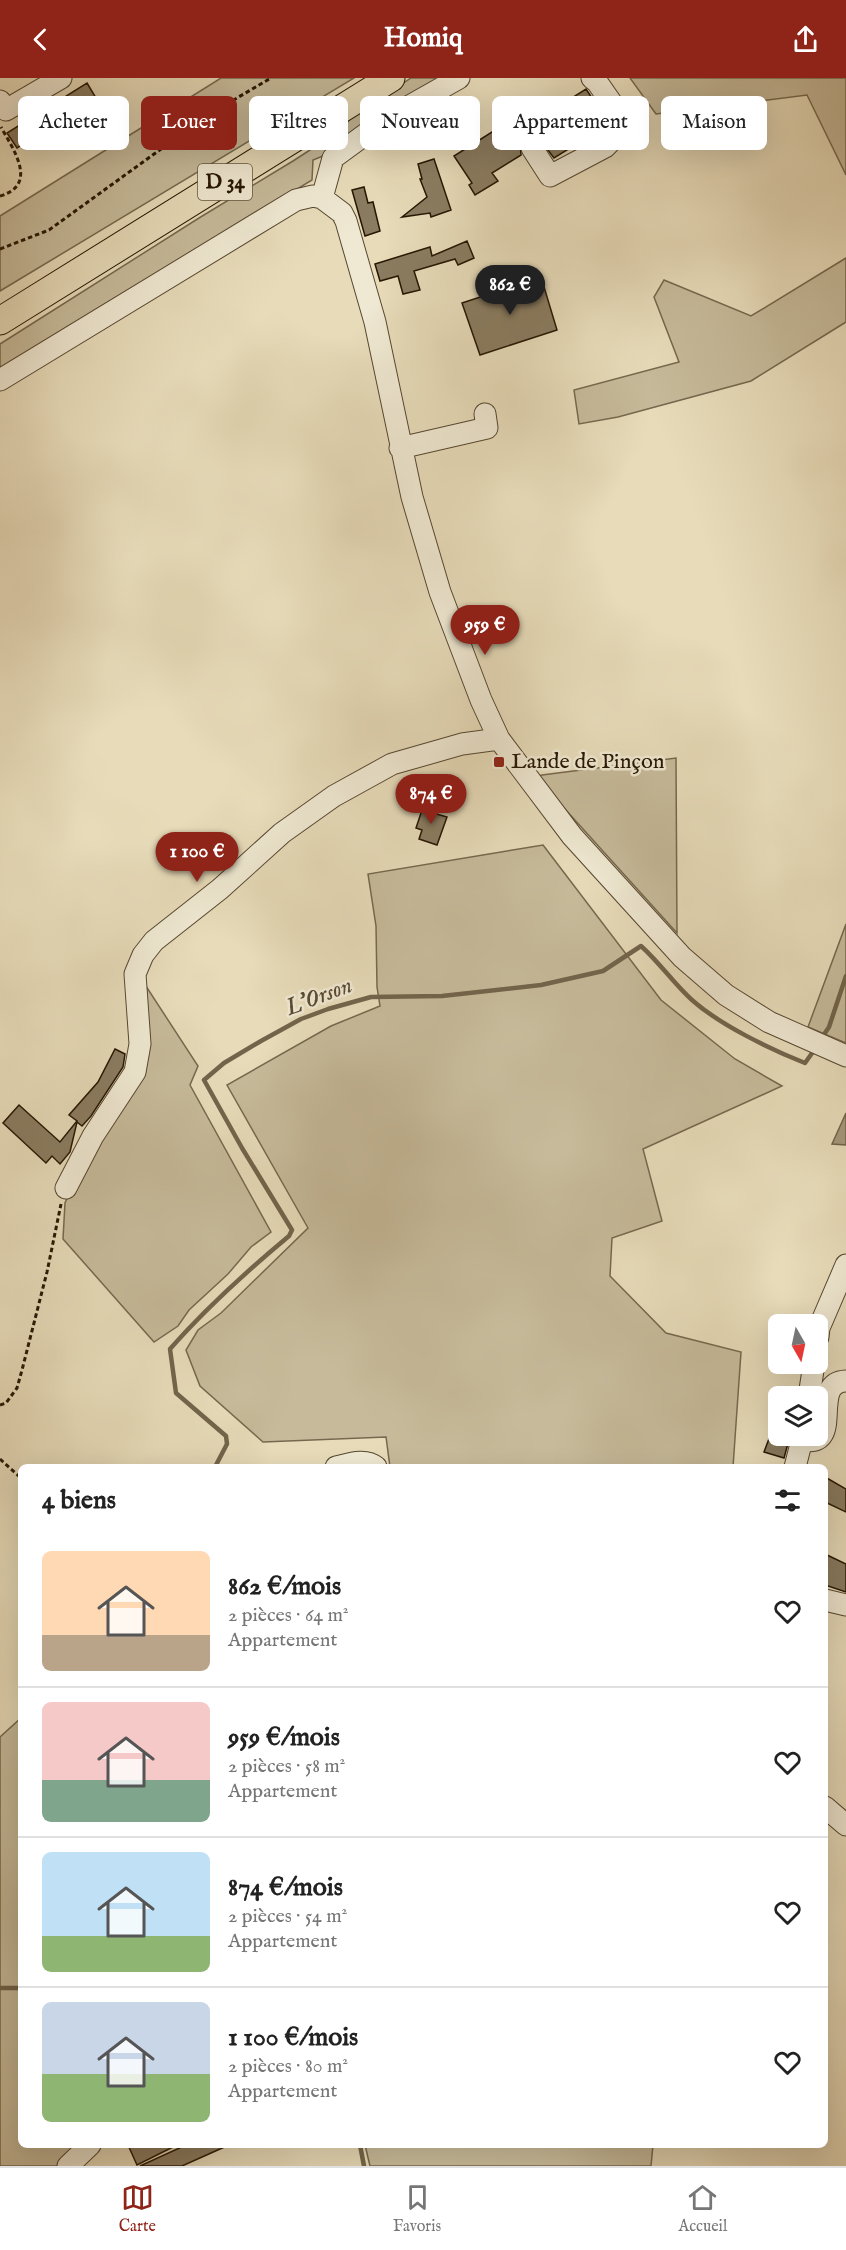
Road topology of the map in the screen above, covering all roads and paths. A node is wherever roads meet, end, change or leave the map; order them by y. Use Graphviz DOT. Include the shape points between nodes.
graph roads {
  1 [pos="61,78"];
  2 [pos="271,78"];
  3 [pos="391,78"];
  4 [pos="459,78"];
  5 [pos="592,78"];
  6 [pos="607,96"];
  7 [pos="1,113"];
  8 [pos="533,150"];
  9 [pos="599,150"];
  10 [pos="0,196"];
  11 [pos="322,198"];
  12 [pos="0,249"];
  13 [pos="58,285"];
  14 [pos="0,307"];
  15 [pos="0,321"];
  16 [pos="0,380"];
  17 [pos="485,414"];
  18 [pos="400,448"];
  19 [pos="500,739"];
  20 [pos="846,1056"];
  21 [pos="66,1188"];
  22 [pos="846,1265"];
  23 [pos="825,1314"];
  24 [pos="846,1381"];
  25 [pos="0,1405"];
  26 [pos="828,1425"];
  27 [pos="800,1446"];
  28 [pos="0,1459"];
  29 [pos="351,1464"];
  30 [pos="371,1464"];
  31 [pos="796,1464"];
  32 [pos="18,1475"];
  33 [pos="828,1601"];
  34 [pos="846,1605"];
  35 [pos="828,1810"];
  36 [pos="846,1825"];
  37 [pos="87,2148"];
  38 [pos="68,2166"];
  1 -- 7 [label="street"];
  2 -- 12 [label="path" via="208,115 49,230"];
  3 -- 13 [label="main road, D 34"];
  4 -- 11 [label="street" via="385,120 333,158"];
  5 -- 6 [label="street"];
  7 -- 10 [label="path" via="20,161 18,184"];
  8 -- 9 [label="street" via="550,176"];
  11 -- 16 [label="street" via="296,200"];
  11 -- 18 [label="street" via="342,213 355,247 375,322"];
  13 -- 14 [label="street"];
  13 -- 15 [label="main road, D 34"];
  17 -- 18 [label="street" via="487,428"];
  18 -- 19 [label="street" via="440,592"];
  19 -- 20 [label="street" via="572,836 682,957 726,995 769,1022"];
  19 -- 21 [label="street" via="462,744 392,764 334,796 282,834 154,941 135,974 140,1044 135,1072 93,1136"];
  21 -- 25 [label="path" via="17,1388"];
  22 -- 23 [label="street"];
  24 -- 26 [label="street" via="832,1386"];
  27 -- 31 [label="street"];
  28 -- 32 [label="path"];
  29 -- 30 [label="street"];
  33 -- 34 [label="street"];
  35 -- 36 [label="street"];
  37 -- 38 [label="street"];
}
